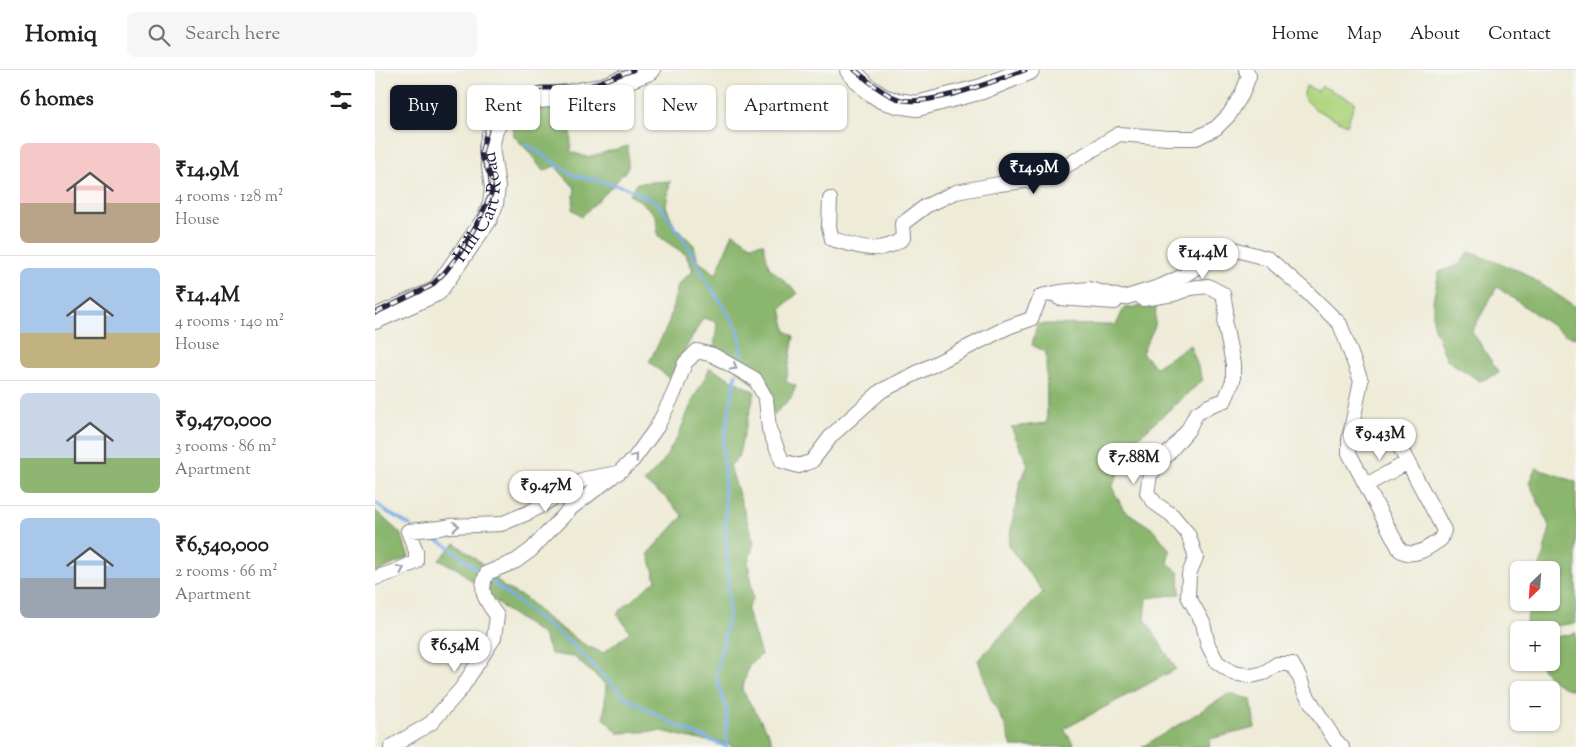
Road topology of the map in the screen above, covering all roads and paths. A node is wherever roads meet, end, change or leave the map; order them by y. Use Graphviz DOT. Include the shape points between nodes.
graph roads {
  1 [pos="650,70"];
  2 [pos="850,70"];
  3 [pos="1029,70"];
  4 [pos="1247,70"];
  5 [pos="830,198"];
  6 [pos="1041,296"];
  7 [pos="375,319"];
  8 [pos="1399,444"];
  9 [pos="1408,462"];
  10 [pos="618,473"];
  11 [pos="1366,485"];
  12 [pos="375,578"];
  13 [pos="391,747"];
  14 [pos="1342,747"];
  1 -- 7 [label="highway, Hill Cart Road" via="600,88 531,99 500,117 489,147 495,187 487,219 437,291"];
  2 -- 3 [label="highway" via="883,99 917,106 982,89"];
  4 -- 5 [label="street" via="1249,76 1242,94 1229,115 1216,128 1196,138 1119,134 1053,174 956,192 926,206 902,224 903,238 894,245 869,249 832,239"];
  10 -- 6 [label="street, one-way" via="633,460 657,427 685,363 697,351 713,355 755,379 766,399 769,429 782,461 799,466 812,461 832,435 881,392 1008,326 1031,320"];
  6 -- 11 [label="street" via="1089,289 1124,298 1185,275 1227,248 1269,259 1340,324 1361,381 1349,453"];
  6 -- 14 [label="street" via="1127,302 1207,286 1223,294 1233,381 1225,400 1196,414 1188,430 1150,475 1147,492 1188,534 1196,557 1189,574 1188,596 1203,623 1208,645 1217,662 1233,672 1251,676 1265,673 1277,664 1292,664 1304,691"];
  8 -- 9 [label="street"];
  9 -- 11 [label="street"];
  9 -- 11 [label="street" via="1444,530 1441,540 1415,554 1404,553"];
  12 -- 10 [label="street, one-way" via="416,562 416,551 408,531 501,524 530,512 585,479"];
  10 -- 13 [label="street" via="571,508 531,550 485,578 485,599 497,616 494,638 461,689 431,723"];
}
